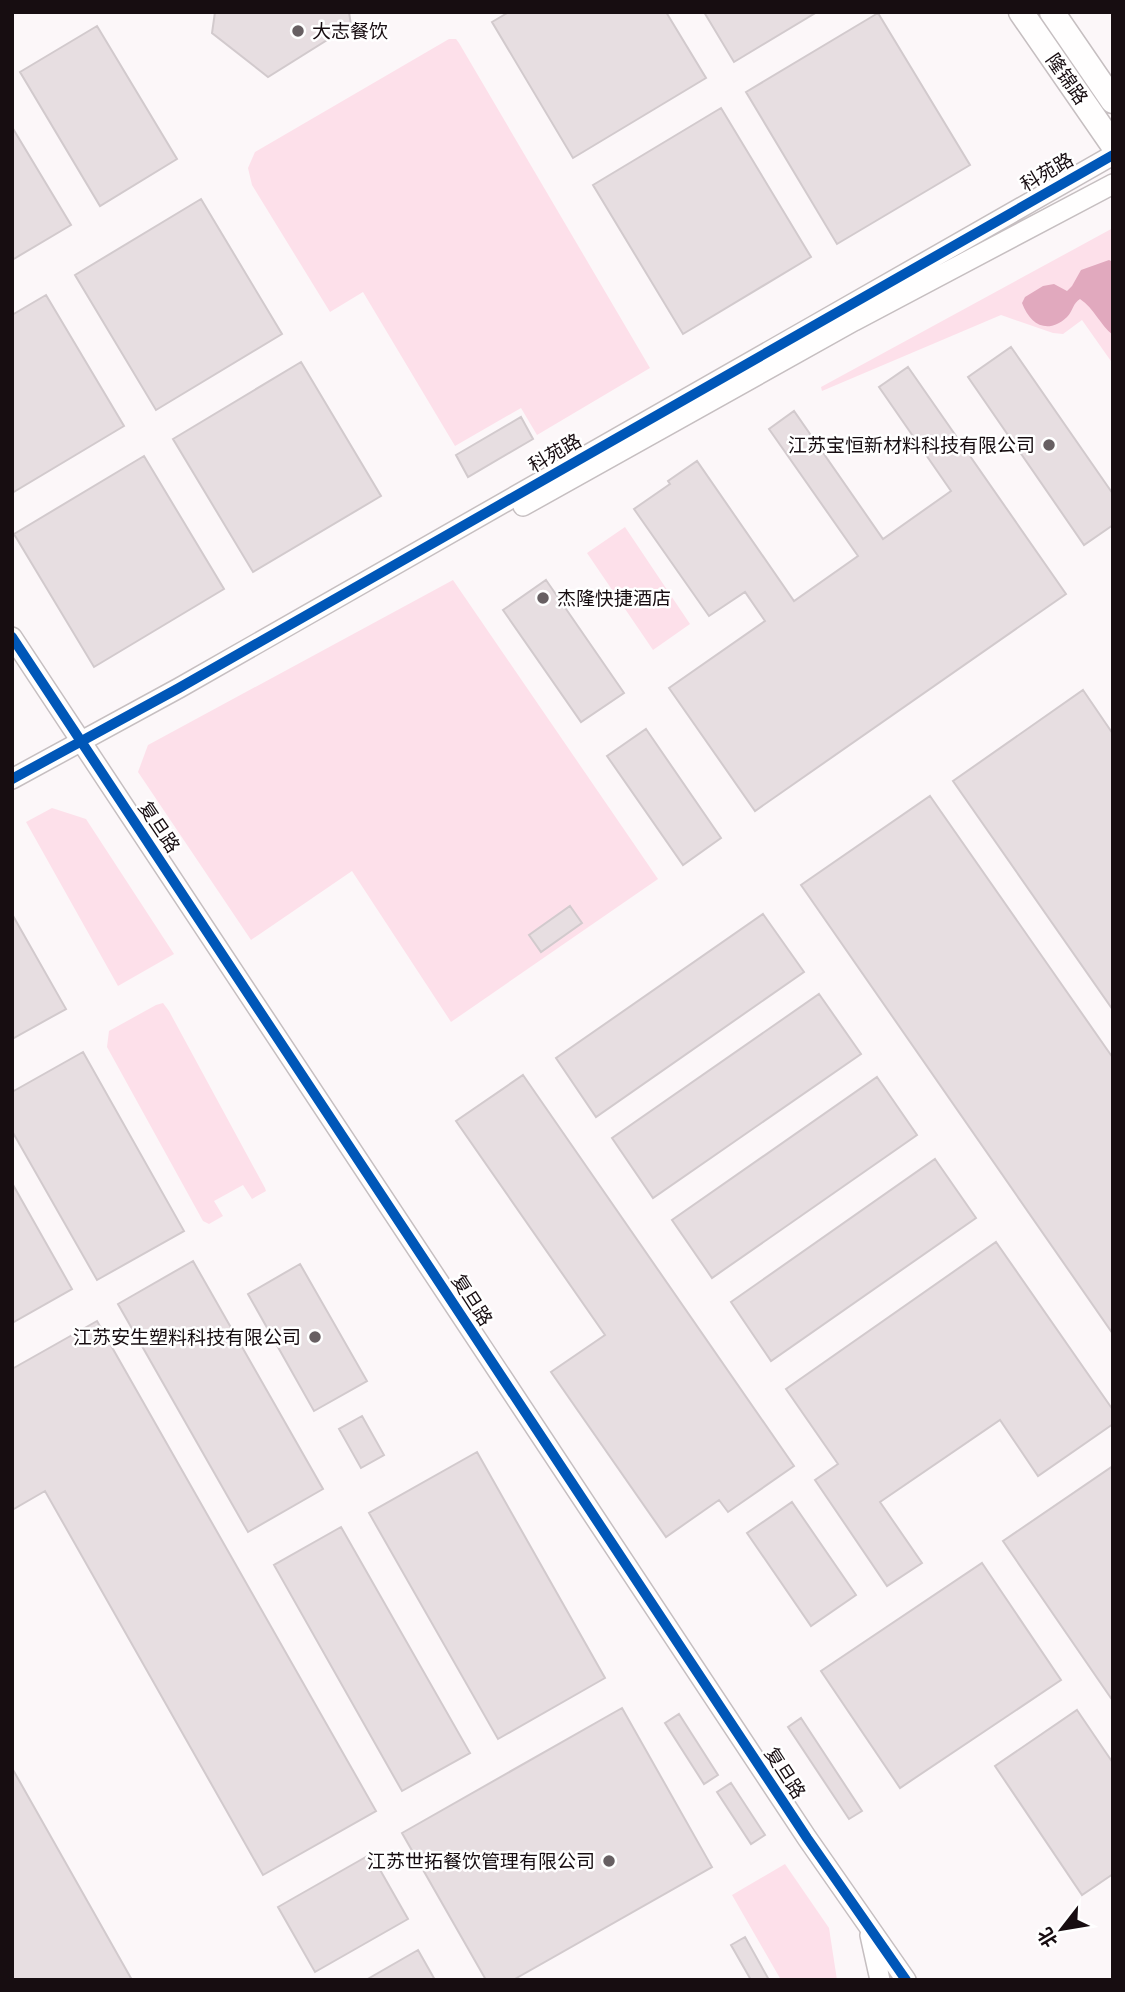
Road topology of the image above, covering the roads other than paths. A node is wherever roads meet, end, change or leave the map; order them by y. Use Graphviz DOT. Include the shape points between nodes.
graph roads {
  1 [pos="1021,12"];
  2 [pos="1052,12"];
  3 [pos="1113,101"];
  4 [pos="1113,145"];
  5 [pos="1113,155"];
  6 [pos="1113,184"];
  7 [pos="12,637"];
  8 [pos="85,746"];
  9 [pos="12,779"];
  10 [pos="12,792"];
  11 [pos="868,1924"];
  12 [pos="880,1980"];
  13 [pos="906,1980"];
  1 -- 4 [label="main road, 隆锦路"];
  2 -- 3 [label="main road, 隆锦路"];
  5 -- 8 [label="street, 科苑路"];
  6 -- 8 [label="street, 科苑路" via="842,328"];
  7 -- 8 [label="street, 复旦路"];
  8 -- 9 [label="street, 科苑路"];
  8 -- 10 [label="street, 科苑路"];
  8 -- 11 [label="street, 复旦路"];
  11 -- 12 [label="street"];
  11 -- 13 [label="street, 复旦路"];
}
